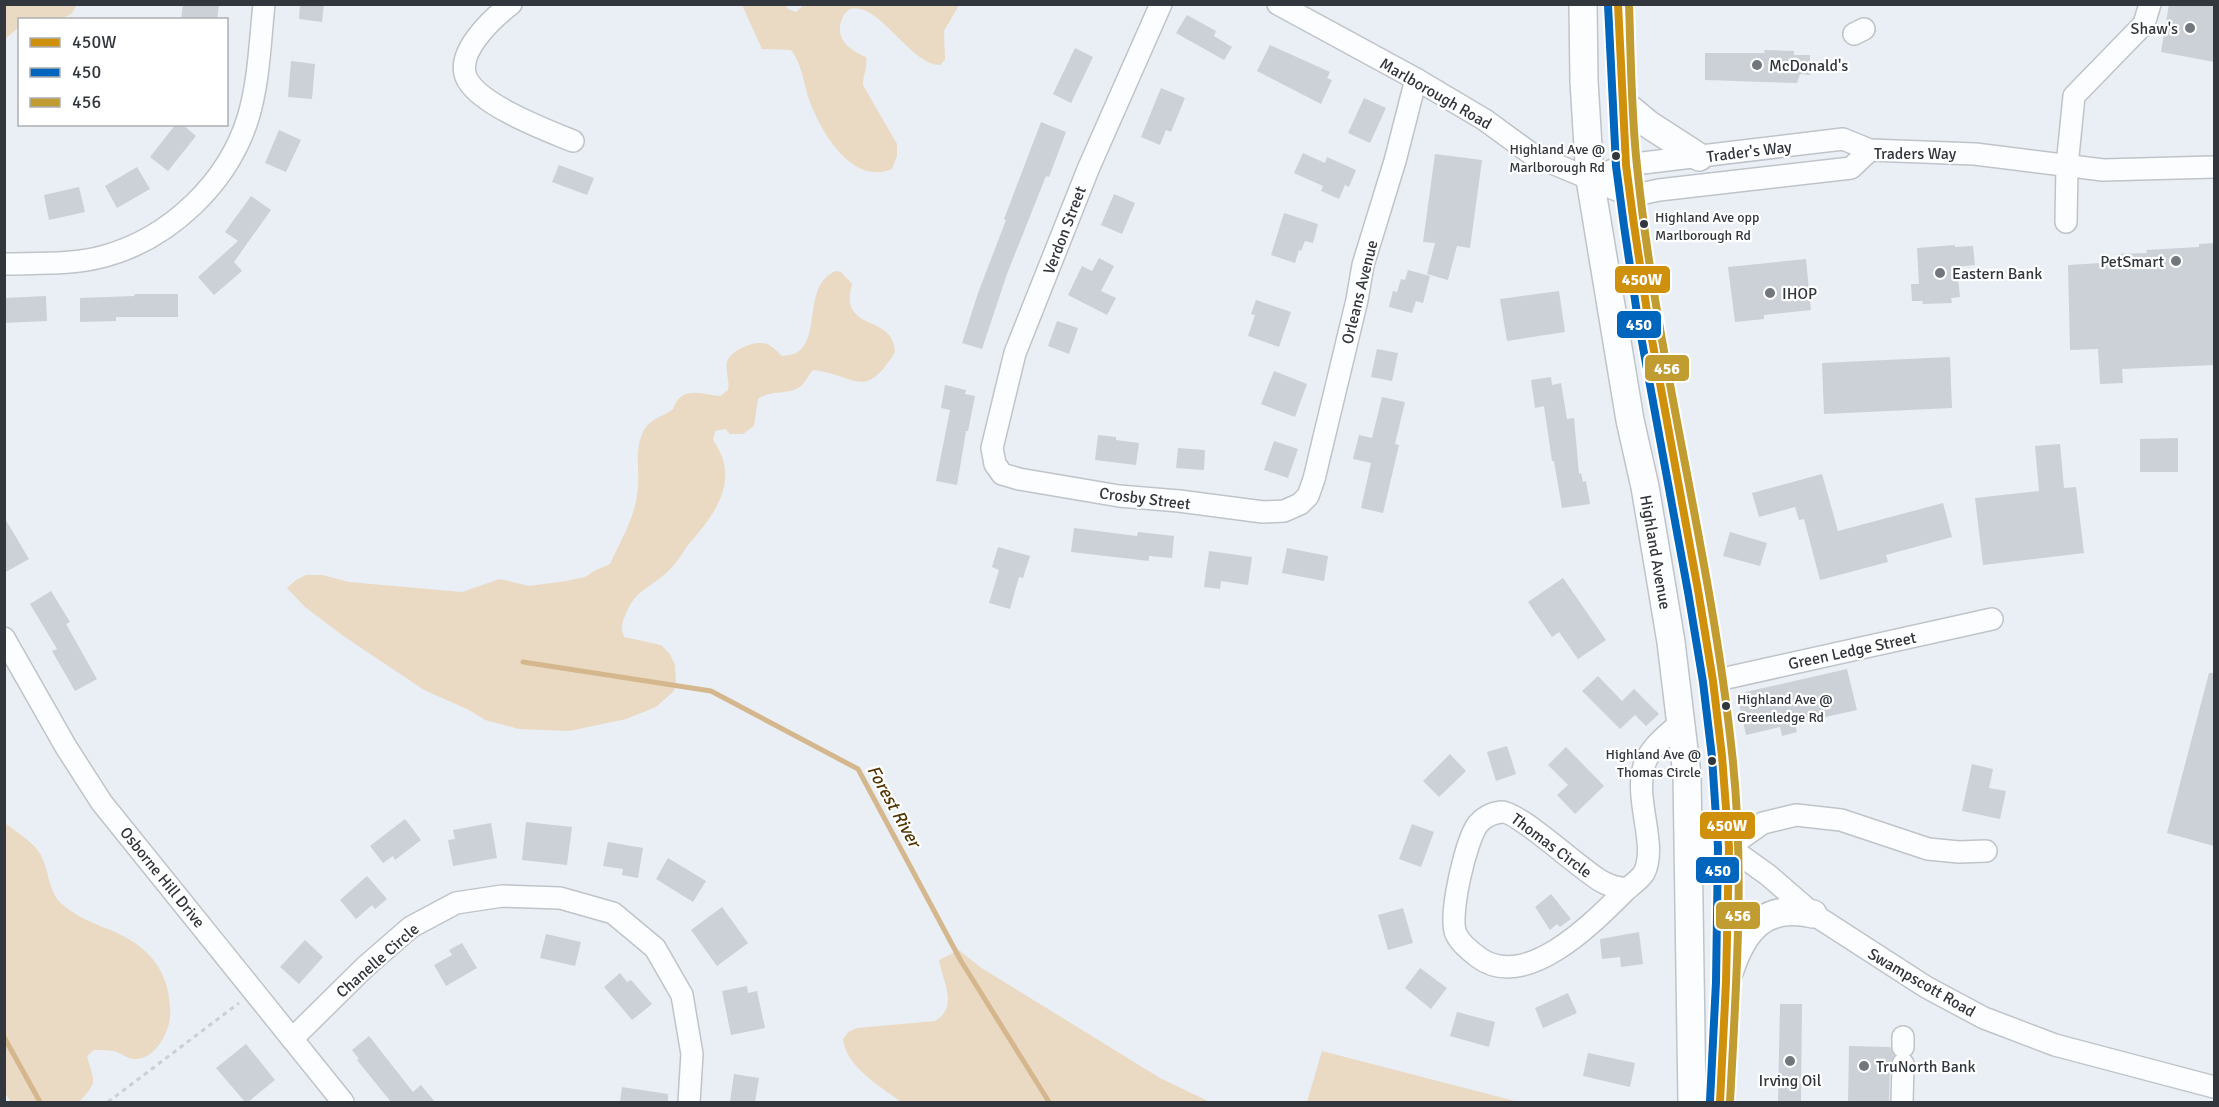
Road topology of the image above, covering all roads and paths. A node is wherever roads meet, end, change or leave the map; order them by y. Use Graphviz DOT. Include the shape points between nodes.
graph roads {
  1 [pos="264,4"];
  2 [pos="511,4"];
  3 [pos="1161,4"];
  4 [pos="1278,4"];
  5 [pos="1583,4"];
  6 [pos="1618,4"];
  7 [pos="2150,4"];
  8 [pos="1416,79"];
  9 [pos="1624,104"];
  10 [pos="573,141"];
  11 [pos="1870,150"];
  12 [pos="1699,158"];
  13 [pos="1626,165"];
  14 [pos="2067,166"];
  15 [pos="2214,167"];
  16 [pos="1590,179"];
  17 [pos="1631,196"];
  18 [pos="2066,222"];
  19 [pos="4,264"];
  20 [pos="995,464"];
  21 [pos="1300,504"];
  22 [pos="1992,619"];
  23 [pos="4,638"];
  24 [pos="1713,681"];
  25 [pos="1680,723"];
  26 [pos="1688,845"];
  27 [pos="1729,847"];
  28 [pos="1986,851"];
  29 [pos="1627,889"];
  30 [pos="1813,914"];
  31 [pos="1726,982"];
  32 [pos="254,992"];
  33 [pos="292,1039"];
  34 [pos="1903,1049"];
  35 [pos="2214,1087"];
  36 [pos="108,1102"];
  37 [pos="343,1102"];
  38 [pos="689,1102"];
  39 [pos="1692,1102"];
  40 [pos="1720,1102"];
  41 [pos="1902,1102"];
  1 -- 19 [label="street" via="254,94 247,120 214,182 193,205 157,233 104,256 71,262"];
  2 -- 10 [label="street" via="483,30 468,51 464,65 467,79 481,95 523,120"];
  3 -- 20 [label="street, Verdon Street" via="1089,167 1015,353 992,448"];
  4 -- 8 [label="street, Marlborough Road"];
  5 -- 16 [label="main road, Highland Avenue"];
  6 -- 9 [label="main road, Highland Avenue"];
  7 -- 14 [label="street" via="2144,24 2074,96"];
  8 -- 16 [label="street, Marlborough Road" via="1485,120 1533,155"];
  8 -- 21 [label="street, Orleans Avenue" via="1363,265 1314,479 1308,496"];
  9 -- 12 [label="main road"];
  9 -- 13 [label="main road, Highland Avenue"];
  11 -- 12 [label="street, Trader's Way" via="1843,139"];
  11 -- 14 [label="street, Traders Way" via="1976,154"];
  11 -- 17 [label="street, Traders Way" via="1851,168"];
  12 -- 13 [label="street, Trader's Way"];
  13 -- 16 [label="street"];
  13 -- 17 [label="main road, Highland Avenue"];
  14 -- 15 [label="street, Traders Way" via="2103,170"];
  14 -- 18 [label="street"];
  16 -- 17 [label="street"];
  16 -- 25 [label="main road, Highland Avenue" via="1628,409 1658,558"];
  17 -- 24 [label="main road, Highland Avenue" via="1648,318"];
  20 -- 21 [label="street, Crosby Street" via="1002,474 1019,479 1119,496 1263,512 1284,511"];
  22 -- 24 [label="street, Green Ledge Street"];
  23 -- 32 [label="street, Osborne Hill Drive" via="102,802"];
  24 -- 27 [label="main road, Highland Avenue"];
  25 -- 26 [label="main road, Highland Avenue" via="1687,775"];
  25 -- 29 [label="street, Thomas Circle" via="1651,752 1644,765 1641,805 1648,860 1643,875"];
  26 -- 27 [label="street"];
  26 -- 39 [label="main road, Highland Avenue"];
  27 -- 28 [label="street" via="1763,824 1796,815 1841,820 1928,849"];
  27 -- 30 [label="street, Swampscott Road"];
  27 -- 31 [label="main road, Highland Avenue"];
  29 -- 29 [label="street, Thomas Circle" via="1586,928 1552,952 1516,966 1500,967 1484,961 1455,932 1456,899 1465,852 1479,824 1489,814 1505,811 1518,817 1601,881"];
  30 -- 31 [label="main road" via="1798,910 1770,914 1752,928 1737,949"];
  30 -- 35 [label="street, Swampscott Road" via="1926,987 1984,1018 2055,1045"];
  31 -- 40 [label="main road, Highland Avenue"];
  32 -- 33 [label="street, Osborne Hill Drive"];
  32 -- 36 [label="path"];
  33 -- 37 [label="street, Osborne Hill Drive"];
  33 -- 38 [label="street, Chanelle Circle" via="365,966 411,927 456,903 502,897 560,898 613,913 655,948 682,995 692,1054"];
  34 -- 41 [label="street"];
}
